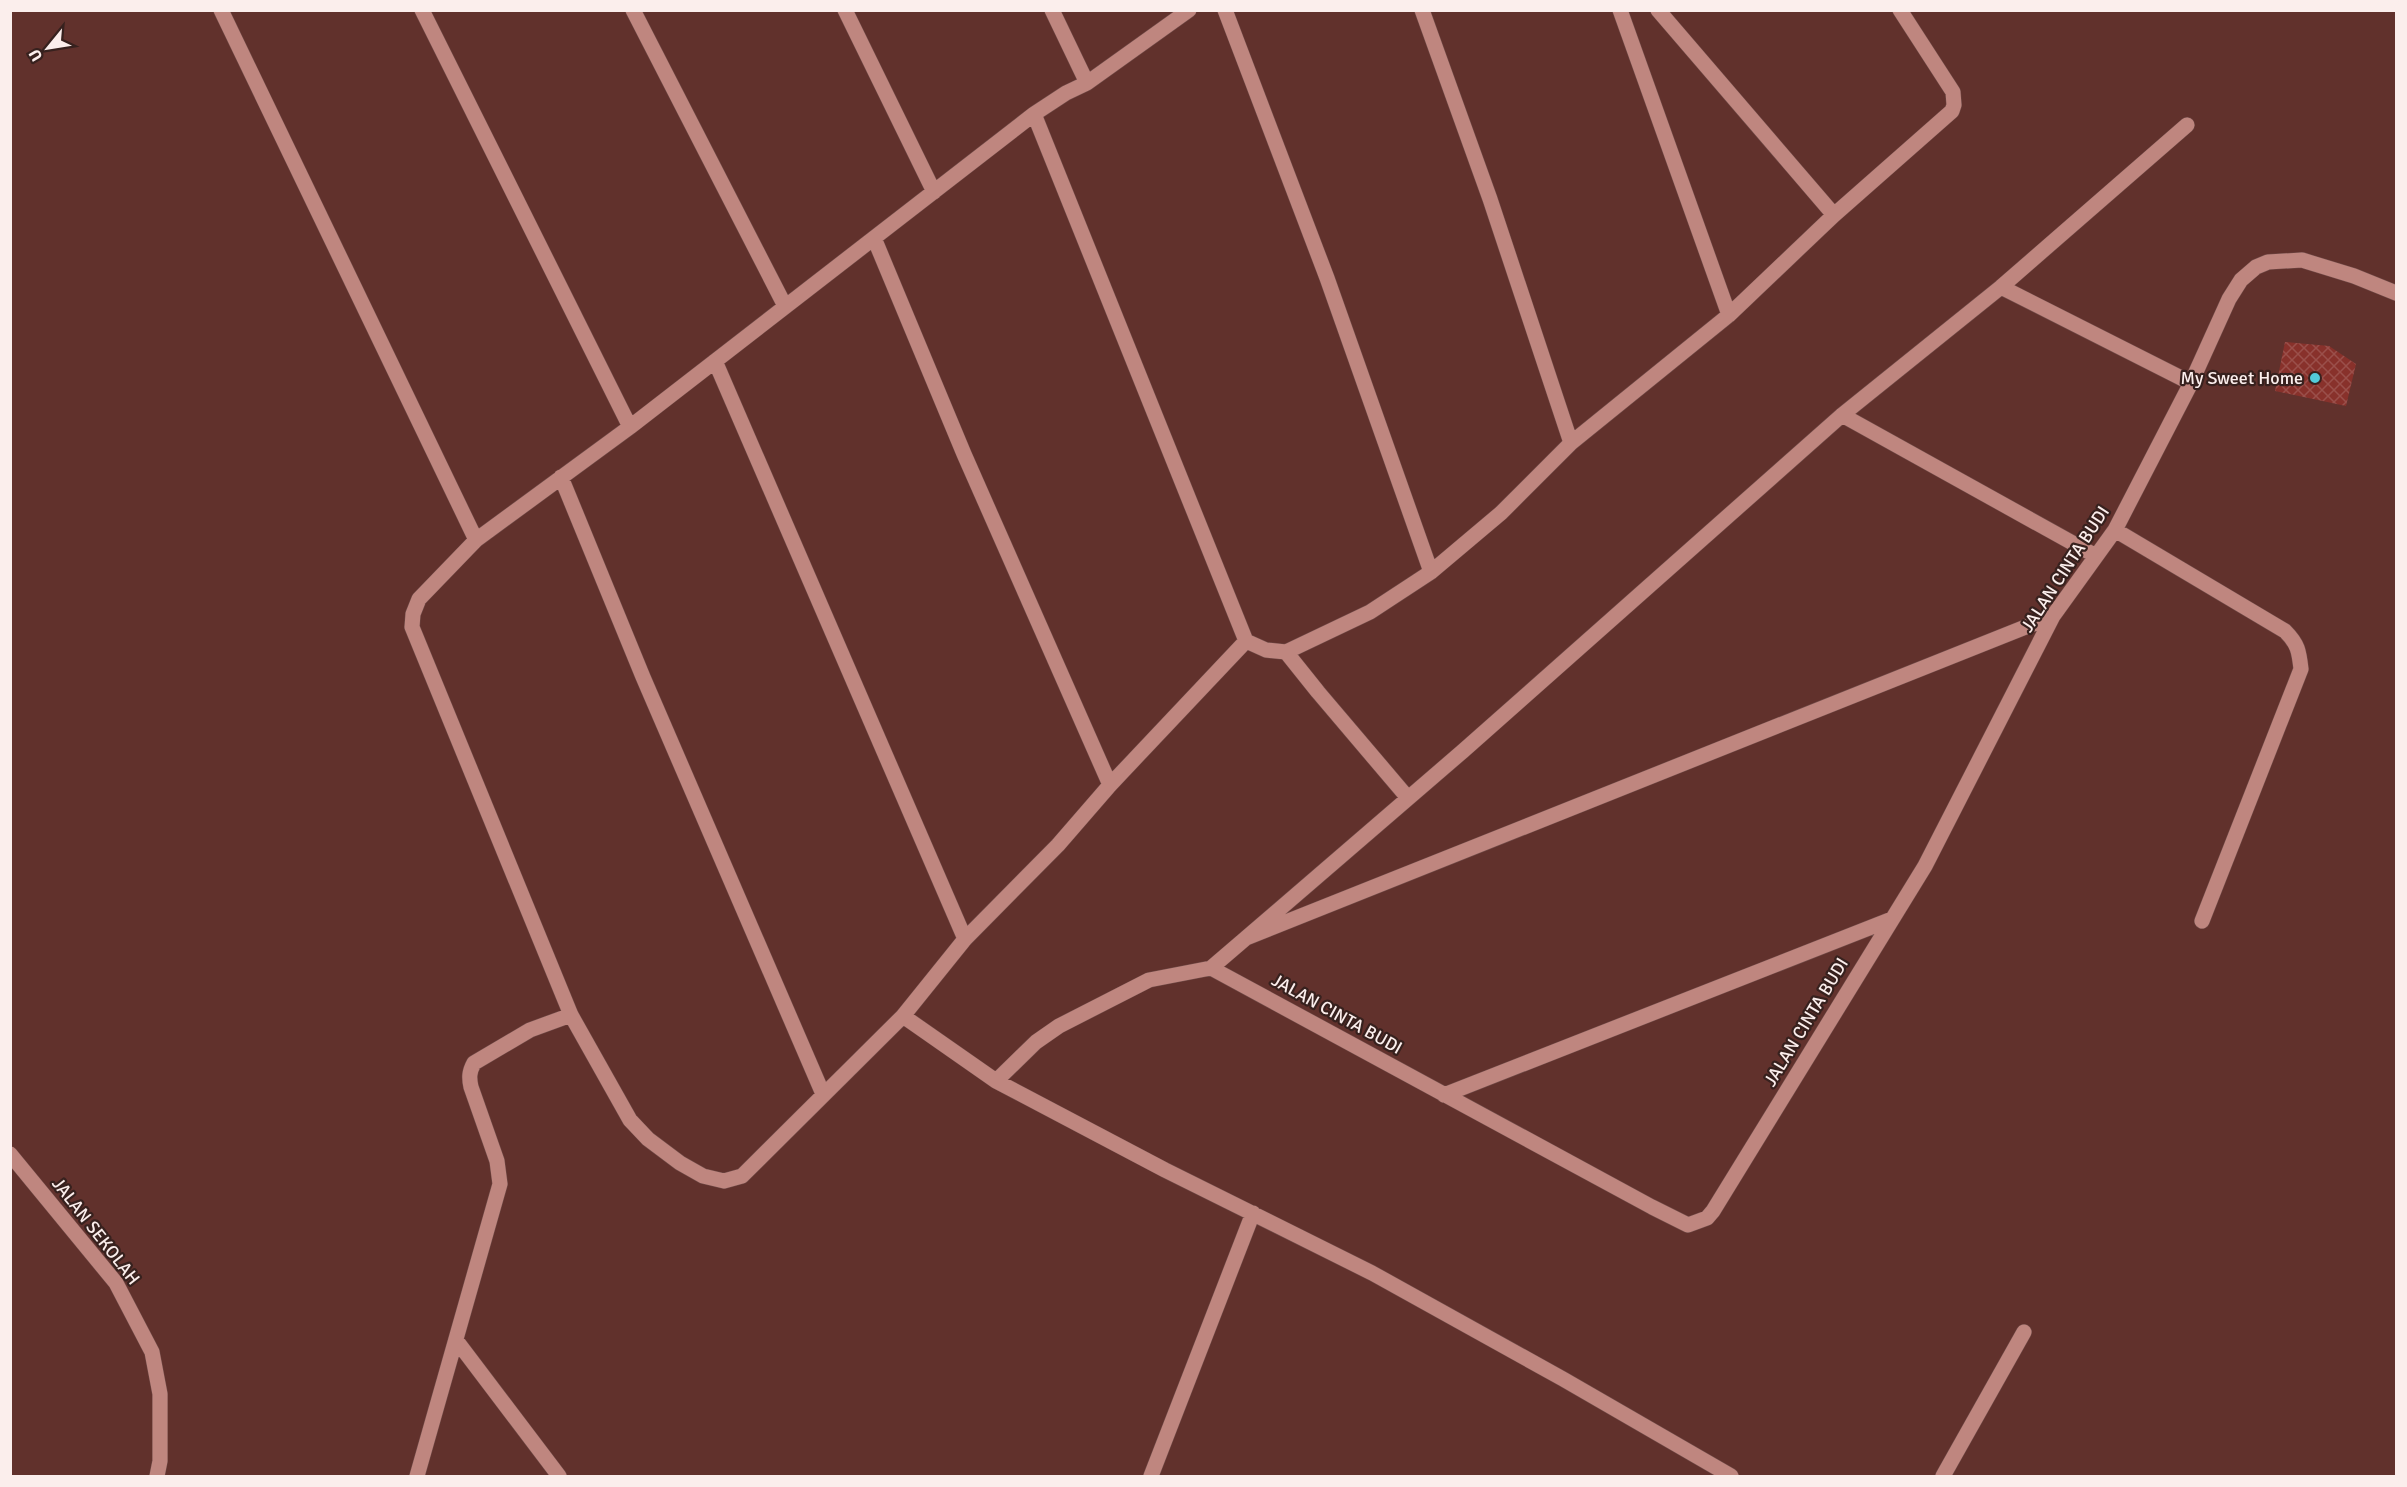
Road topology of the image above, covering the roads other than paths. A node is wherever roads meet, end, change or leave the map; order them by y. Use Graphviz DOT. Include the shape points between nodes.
graph roads {
  1 [pos="221,10"];
  2 [pos="422,10"];
  3 [pos="633,10"];
  4 [pos="844,10"];
  5 [pos="1052,10"];
  6 [pos="1225,10"];
  7 [pos="1422,10"];
  8 [pos="1620,10"];
  9 [pos="1658,10"];
  10 [pos="1900,10"];
  11 [pos="1186,11"];
  12 [pos="1087,83"];
  13 [pos="1034,114"];
  14 [pos="2187,125"];
  15 [pos="934,192"];
  16 [pos="1834,215"];
  17 [pos="874,238"];
  18 [pos="2001,286"];
  19 [pos="2397,293"];
  20 [pos="785,306"];
  21 [pos="1729,315"];
  22 [pos="715,361"];
  23 [pos="2192,383"];
  24 [pos="1842,415"];
  25 [pos="630,427"];
  26 [pos="1571,443"];
  27 [pos="561,477"];
  28 [pos="2115,530"];
  29 [pos="476,540"];
  30 [pos="2096,556"];
  31 [pos="1431,572"];
  32 [pos="2053,615"];
  33 [pos="1246,641"];
  34 [pos="1286,652"];
  35 [pos="1110,784"];
  36 [pos="1408,798"];
  37 [pos="1892,919"];
  38 [pos="2202,921"];
  39 [pos="1246,938"];
  40 [pos="965,939"];
  41 [pos="1211,968"];
  42 [pos="571,1015"];
  43 [pos="903,1016"];
  44 [pos="996,1081"];
  45 [pos="823,1094"];
  46 [pos="1444,1095"];
  47 [pos="10,1154"];
  48 [pos="1253,1213"];
  49 [pos="2024,1332"];
  50 [pos="456,1340"];
  51 [pos="157,1476"];
  52 [pos="417,1476"];
  53 [pos="559,1476"];
  54 [pos="1151,1476"];
  55 [pos="1731,1476"];
  56 [pos="1943,1476"];
  1 -- 29 [label="street"];
  2 -- 25 [label="street"];
  3 -- 20 [label="street"];
  4 -- 15 [label="street"];
  5 -- 12 [label="street"];
  6 -- 31 [label="street" via="1327,278"];
  7 -- 26 [label="street"];
  8 -- 21 [label="street"];
  9 -- 16 [label="street"];
  10 -- 16 [label="street" via="1953,92 1954,105 1923,138"];
  11 -- 12 [label="street"];
  12 -- 13 [label="street"];
  13 -- 15 [label="street"];
  13 -- 33 [label="street"];
  14 -- 18 [label="street"];
  15 -- 17 [label="street"];
  16 -- 21 [label="street"];
  17 -- 20 [label="street"];
  17 -- 35 [label="street" via="968,465"];
  18 -- 23 [label="street"];
  18 -- 24 [label="street"];
  19 -- 23 [label="street, JALAN CINTA BUDI" via="2302,260 2262,264 2241,280 2229,299"];
  20 -- 22 [label="street"];
  21 -- 26 [label="street"];
  22 -- 25 [label="street"];
  22 -- 40 [label="street"];
  23 -- 28 [label="street, JALAN CINTA BUDI"];
  24 -- 30 [label="street"];
  24 -- 36 [label="street"];
  25 -- 27 [label="street"];
  26 -- 31 [label="street" via="1501,513"];
  27 -- 29 [label="street"];
  27 -- 45 [label="street"];
  28 -- 30 [label="street, JALAN CINTA BUDI"];
  28 -- 38 [label="street" via="2285,631 2296,643 2300,656 2301,669"];
  29 -- 42 [label="street" via="419,598 412,627"];
  30 -- 32 [label="street, JALAN CINTA BUDI"];
  31 -- 34 [label="street" via="1370,612"];
  32 -- 37 [label="street, JALAN CINTA BUDI" via="1925,866"];
  32 -- 39 [label="street"];
  33 -- 34 [label="street" via="1266,650"];
  33 -- 35 [label="street"];
  34 -- 36 [label="street"];
  35 -- 40 [label="street" via="1058,845"];
  36 -- 39 [label="street"];
  37 -- 46 [label="street"];
  37 -- 46 [label="street, JALAN CINTA BUDI" via="1713,1211 1699,1222 1688,1225"];
  39 -- 41 [label="street"];
  40 -- 43 [label="street"];
  41 -- 44 [label="street" via="1149,980 1059,1026 1036,1042"];
  41 -- 46 [label="street, JALAN CINTA BUDI"];
  42 -- 45 [label="street" via="630,1120 648,1139 703,1176 724,1181 742,1176"];
  42 -- 50 [label="street" via="530,1030 470,1070 471,1087 497,1161 500,1184"];
  43 -- 44 [label="street"];
  43 -- 45 [label="street"];
  44 -- 48 [label="street"];
  47 -- 51 [label="street, JALAN SEKOLAH" via="116,1283 152,1352 160,1394"];
  48 -- 54 [label="street"];
  48 -- 55 [label="street" via="1372,1273"];
  49 -- 56 [label="street"];
  50 -- 52 [label="street"];
  50 -- 53 [label="street"];
}
